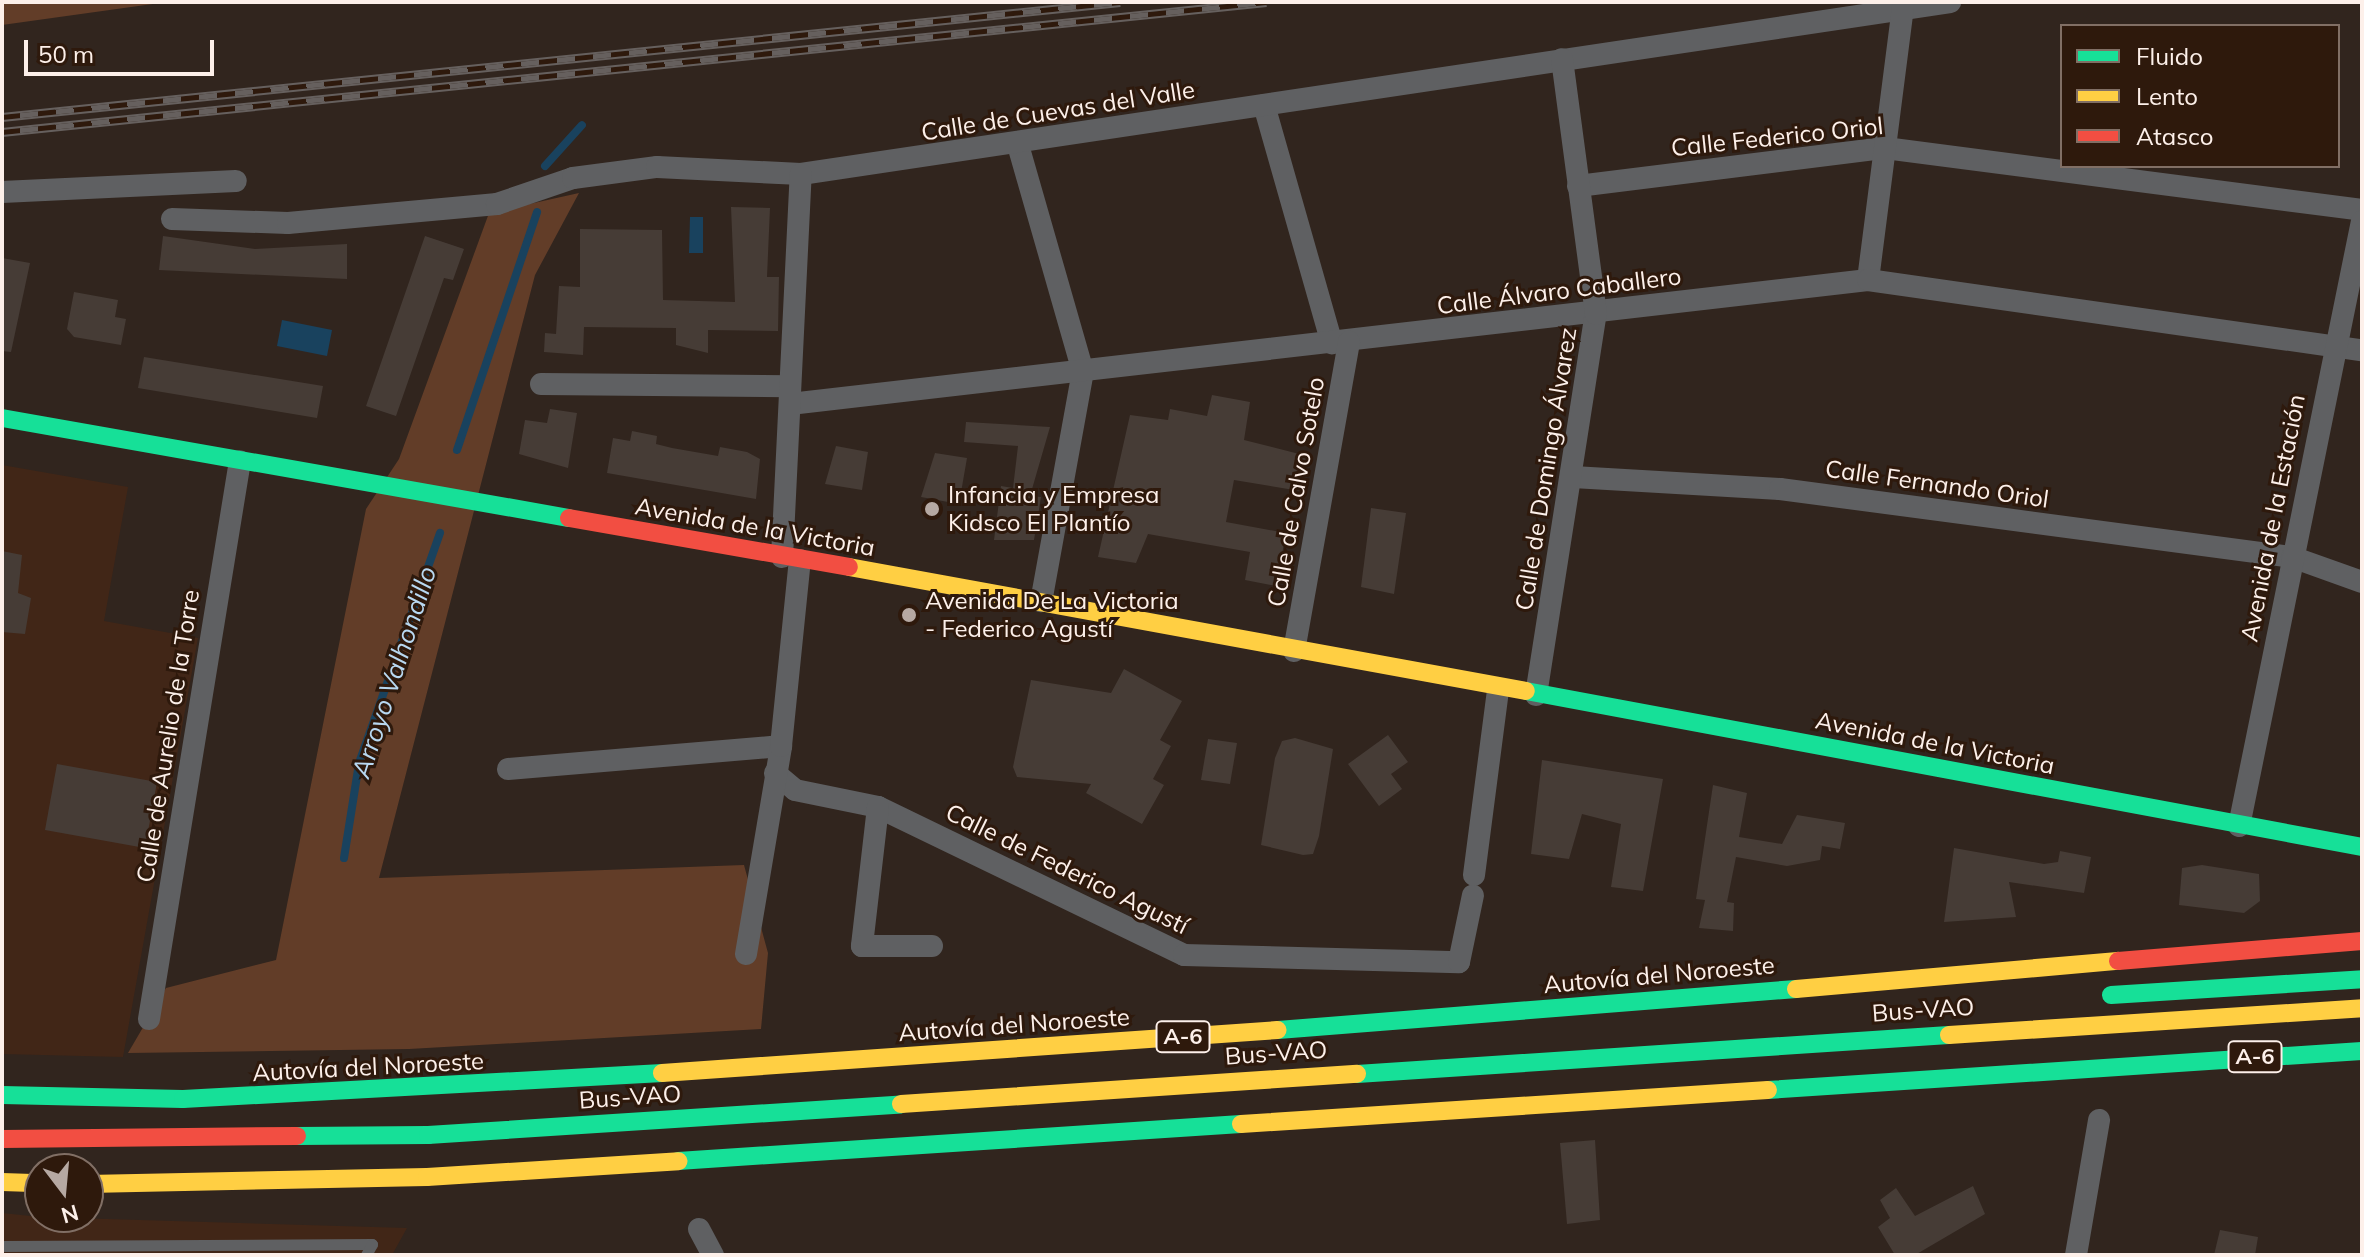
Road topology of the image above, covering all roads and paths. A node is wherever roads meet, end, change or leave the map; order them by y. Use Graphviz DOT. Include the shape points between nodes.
graph roads {
  1 [pos="1939,2"];
  2 [pos="1950,2"];
  3 [pos="1903,6"];
  4 [pos="1562,59"];
  5 [pos="1264,105"];
  6 [pos="1018,145"];
  7 [pos="1885,148"];
  8 [pos="801,174"];
  9 [pos="236,181"];
  10 [pos="1578,186"];
  11 [pos="2,192"];
  12 [pos="2362,210"];
  13 [pos="172,219"];
  14 [pos="2362,221"];
  15 [pos="1868,280"];
  16 [pos="1596,314"];
  17 [pos="1340,343"];
  18 [pos="2331,349"];
  19 [pos="2362,350"];
  20 [pos="1083,371"];
  21 [pos="541,384"];
  22 [pos="790,395"];
  23 [pos="2,418"];
  24 [pos="240,461"];
  25 [pos="1573,477"];
  26 [pos="2292,557"];
  27 [pos="791,559"];
  28 [pos="2362,582"];
  29 [pos="1041,601"];
  30 [pos="1294,651"];
  31 [pos="1498,690"];
  32 [pos="1536,695"];
  33 [pos="781,746"];
  34 [pos="508,769"];
  35 [pos="775,773"];
  36 [pos="878,807"];
  37 [pos="2239,826"];
  38 [pos="2362,847"];
  39 [pos="2362,941"];
  40 [pos="932,946"];
  41 [pos="746,954"];
  42 [pos="2362,979"];
  43 [pos="2092,997"];
  44 [pos="2362,1008"];
  45 [pos="149,1019"];
  46 [pos="1716,1028"];
  47 [pos="2362,1051"];
  48 [pos="2149,1063"];
  49 [pos="1459,1064"];
  50 [pos="2285,1078"];
  51 [pos="2,1095"];
  52 [pos="2099,1120"];
  53 [pos="2,1139"];
  54 [pos="2,1182"];
  55 [pos="24,1183"];
  56 [pos="104,1184"];
  57 [pos="699,1229"];
  58 [pos="2,1246"];
  59 [pos="366,1255"];
  60 [pos="713,1255"];
  61 [pos="2076,1255"];
  1 -- 2 [label="street, Calle de Cuevas del Valle"];
  1 -- 3 [label="street, Calle de Cuevas del Valle"];
  3 -- 4 [label="street, Calle de Cuevas del Valle"];
  3 -- 7 [label="street"];
  4 -- 5 [label="street, Calle de Cuevas del Valle"];
  4 -- 10 [label="street, Calle de Domingo Álvarez"];
  5 -- 6 [label="street, Calle de Cuevas del Valle"];
  5 -- 17 [label="street, Calle de Calvo Sotelo"];
  6 -- 8 [label="street, Calle de Cuevas del Valle"];
  6 -- 20 [label="street"];
  7 -- 10 [label="street, Calle Federico Oriol"];
  7 -- 12 [label="street, Calle Federico Oriol"];
  7 -- 15 [label="street"];
  8 -- 13 [label="street, Calle de Cuevas del Valle" via="657,167 573,178 497,204 288,223"];
  8 -- 22 [label="street"];
  9 -- 11 [label="street"];
  10 -- 16 [label="street, Calle de Domingo Álvarez"];
  14 -- 18 [label="street, Avenida de la Estación"];
  15 -- 16 [label="street, Calle Álvaro Caballero"];
  15 -- 18 [label="street, Calle Álvaro Caballero"];
  16 -- 17 [label="street, Calle Álvaro Caballero"];
  16 -- 25 [label="street, Calle de Domingo Álvarez"];
  17 -- 20 [label="street, Calle Álvaro Caballero"];
  17 -- 30 [label="street, Calle de Calvo Sotelo"];
  18 -- 19 [label="street, Calle Álvaro Caballero"];
  18 -- 26 [label="street, Avenida de la Estación"];
  20 -- 22 [label="street, Calle Álvaro Caballero"];
  20 -- 29 [label="street"];
  21 -- 22 [label="street, Calle Álvaro Caballero"];
  22 -- 27 [label="street"];
  23 -- 24 [label="main road, Avenida de la Victoria"];
  24 -- 27 [label="main road, Avenida de la Victoria"];
  24 -- 45 [label="street, Calle de Aurelio de la Torre"];
  25 -- 26 [label="street, Calle Fernando Oriol" via="1780,489"];
  25 -- 32 [label="street, Calle de Domingo Álvarez"];
  26 -- 28 [label="street, Calle Fernando Oriol"];
  26 -- 37 [label="street, Avenida de la Estación"];
  27 -- 29 [label="main road, Avenida de la Victoria"];
  27 -- 33 [label="street"];
  29 -- 30 [label="main road, Avenida de la Victoria"];
  30 -- 31 [label="main road, Avenida de la Victoria"];
  31 -- 32 [label="main road, Avenida de la Victoria"];
  31 -- 36 [label="street, Calle de Federico Agustí" via="1459,962 1184,955"];
  32 -- 37 [label="main road, Avenida de la Victoria"];
  33 -- 34 [label="street"];
  33 -- 35 [label="street"];
  35 -- 36 [label="street, Calle de Federico Agustí" via="795,790"];
  35 -- 41 [label="street"];
  36 -- 40 [label="street" via="862,946"];
  37 -- 38 [label="main road, Avenida de la Victoria"];
  39 -- 51 [label="main road, Autovía del Noroeste / A-6" via="1456,1017 422,1090 183,1099"];
  42 -- 43 [label="main road"];
  44 -- 49 [label="main road, Bus-VAO"];
  46 -- 49 [label="main road"];
  47 -- 48 [label="main road, A-6"];
  48 -- 50 [label="main road" via="2169,1080"];
  48 -- 56 [label="main road, A-6" via="427,1177"];
  49 -- 53 [label="main road, Bus-VAO" via="428,1135"];
  52 -- 61 [label="street"];
  54 -- 55 [label="main road"];
  57 -- 60 [label="street"];
  58 -- 59 [label="lane" via="372,1244"];
}
